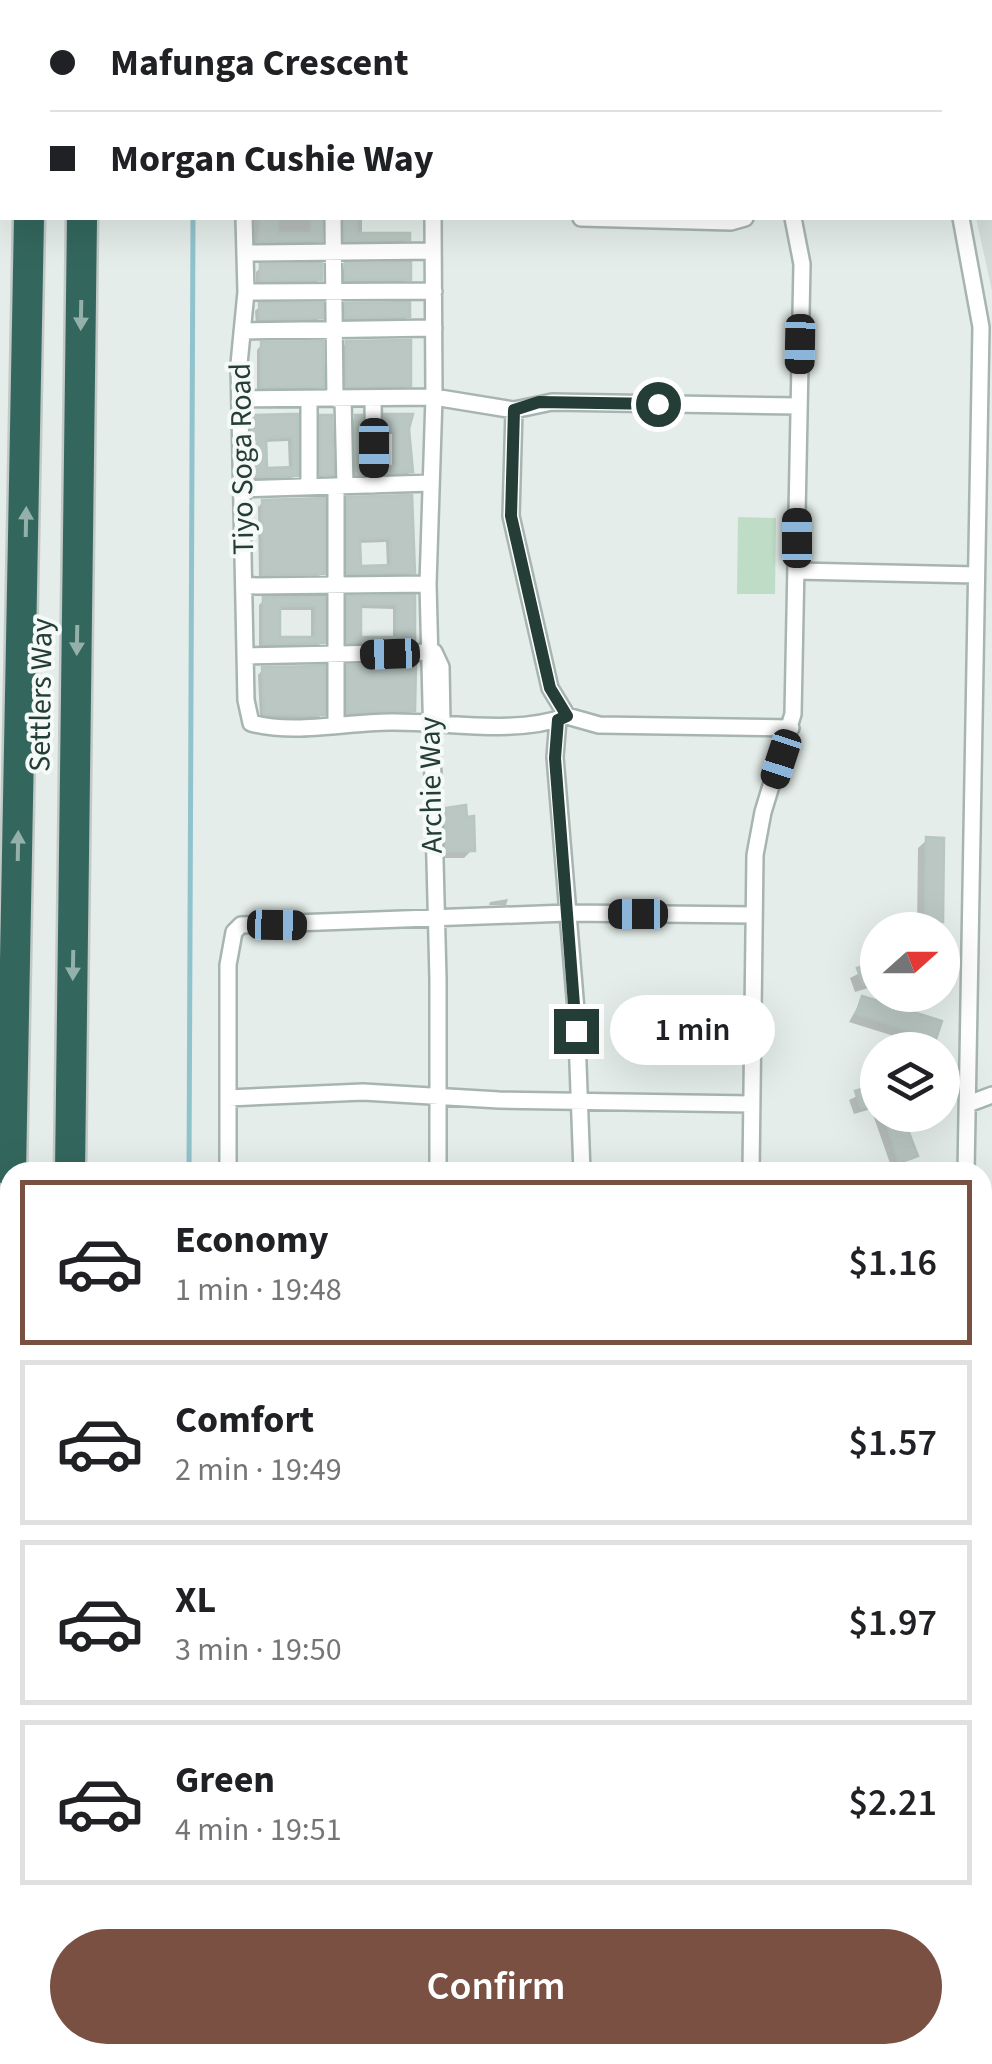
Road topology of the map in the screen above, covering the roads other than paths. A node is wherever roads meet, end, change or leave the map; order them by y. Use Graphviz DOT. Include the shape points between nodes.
graph roads {
  1 [pos="29,220"];
  2 [pos="82,220"];
  3 [pos="244,220"];
  4 [pos="333,220"];
  5 [pos="432,220"];
  6 [pos="656,220"];
  7 [pos="738,220"];
  8 [pos="794,220"];
  9 [pos="961,220"];
  10 [pos="334,252"];
  11 [pos="433,252"];
  12 [pos="245,253"];
  13 [pos="334,291"];
  14 [pos="434,291"];
  15 [pos="246,292"];
  16 [pos="434,328"];
  17 [pos="242,330"];
  18 [pos="334,330"];
  19 [pos="434,397"];
  20 [pos="240,399"];
  21 [pos="308,399"];
  22 [pos="339,399"];
  23 [pos="373,399"];
  24 [pos="798,406"];
  25 [pos="514,410"];
  26 [pos="430,483"];
  27 [pos="374,485"];
  28 [pos="340,486"];
  29 [pos="309,487"];
  30 [pos="241,489"];
  31 [pos="797,571"];
  32 [pos="976,575"];
  33 [pos="336,584"];
  34 [pos="428,584"];
  35 [pos="244,586"];
  36 [pos="429,651"];
  37 [pos="246,656"];
  38 [pos="336,656"];
  39 [pos="562,718"];
  40 [pos="436,722"];
  41 [pos="336,724"];
  42 [pos="792,728"];
  43 [pos="992,824"];
  44 [pos="973,831"];
  45 [pos="567,913"];
  46 [pos="754,916"];
  47 [pos="435,917"];
  48 [pos="992,1095"];
  49 [pos="71,1096"];
  50 [pos="436,1096"];
  51 [pos="228,1098"];
  52 [pos="578,1101"];
  53 [pos="752,1104"];
  54 [pos="968,1104"];
  55 [pos="11,1162"];
  56 [pos="70,1162"];
  57 [pos="77,1162"];
  58 [pos="228,1162"];
  59 [pos="438,1162"];
  60 [pos="581,1162"];
  61 [pos="751,1162"];
  62 [pos="966,1162"];
  55 -- 1 [label="highway, Settlers Way, one-way"];
  2 -- 49 [label="highway, Settlers Way, one-way"];
  3 -- 12 [label="street, Tiyo Soga Road"];
  4 -- 10 [label="street"];
  5 -- 11 [label="street, Archie Way"];
  6 -- 7 [label="street"];
  8 -- 24 [label="street" via="802,264"];
  9 -- 32 [label="street" via="981,316"];
  10 -- 11 [label="street"];
  10 -- 12 [label="street"];
  10 -- 13 [label="street"];
  11 -- 14 [label="street, Archie Way"];
  12 -- 15 [label="street, Tiyo Soga Road"];
  13 -- 14 [label="street"];
  13 -- 15 [label="street"];
  13 -- 18 [label="street"];
  14 -- 16 [label="street, Archie Way"];
  15 -- 17 [label="street, Tiyo Soga Road"];
  16 -- 18 [label="street"];
  16 -- 19 [label="street, Archie Way"];
  17 -- 18 [label="street"];
  17 -- 20 [label="street, Tiyo Soga Road"];
  18 -- 22 [label="street"];
  19 -- 23 [label="street"];
  19 -- 25 [label="street"];
  19 -- 26 [label="street, Archie Way"];
  20 -- 21 [label="street"];
  20 -- 30 [label="street, Tiyo Soga Road"];
  21 -- 22 [label="street"];
  21 -- 29 [label="street"];
  22 -- 23 [label="street"];
  22 -- 28 [label="street"];
  23 -- 27 [label="street"];
  24 -- 25 [label="street" via="552,402"];
  24 -- 31 [label="street"];
  25 -- 39 [label="street" via="511,516"];
  26 -- 27 [label="street"];
  26 -- 34 [label="street, Archie Way"];
  27 -- 28 [label="street"];
  28 -- 29 [label="street"];
  28 -- 33 [label="street"];
  29 -- 30 [label="street"];
  30 -- 35 [label="street, Tiyo Soga Road"];
  31 -- 32 [label="street"];
  31 -- 42 [label="street"];
  32 -- 44 [label="street"];
  33 -- 34 [label="street"];
  33 -- 35 [label="street"];
  33 -- 38 [label="street"];
  34 -- 36 [label="street, Archie Way"];
  35 -- 37 [label="street, Tiyo Soga Road"];
  36 -- 38 [label="street"];
  36 -- 40 [label="street, Archie Way"];
  37 -- 38 [label="street"];
  37 -- 41 [label="street, Tiyo Soga Road" via="248,716 256,724"];
  38 -- 41 [label="street"];
  39 -- 40 [label="street"];
  39 -- 42 [label="street" via="599,725"];
  39 -- 45 [label="street" via="555,758"];
  40 -- 41 [label="street"];
  40 -- 47 [label="street, Archie Way"];
  42 -- 46 [label="street" via="758,831"];
  43 -- 44 [label="street"];
  44 -- 54 [label="street"];
  45 -- 46 [label="street"];
  45 -- 47 [label="street"];
  45 -- 52 [label="street"];
  46 -- 53 [label="street"];
  47 -- 50 [label="street, Archie Way"];
  47 -- 51 [label="street" via="244,924 234,932"];
  48 -- 54 [label="street"];
  49 -- 56 [label="highway, Settlers Way"];
  49 -- 57 [label="highway"];
  50 -- 51 [label="street"];
  50 -- 52 [label="street"];
  50 -- 59 [label="street, Archie Way"];
  51 -- 58 [label="street"];
  52 -- 53 [label="street"];
  52 -- 60 [label="street"];
  53 -- 61 [label="street"];
  54 -- 62 [label="street"];
}
